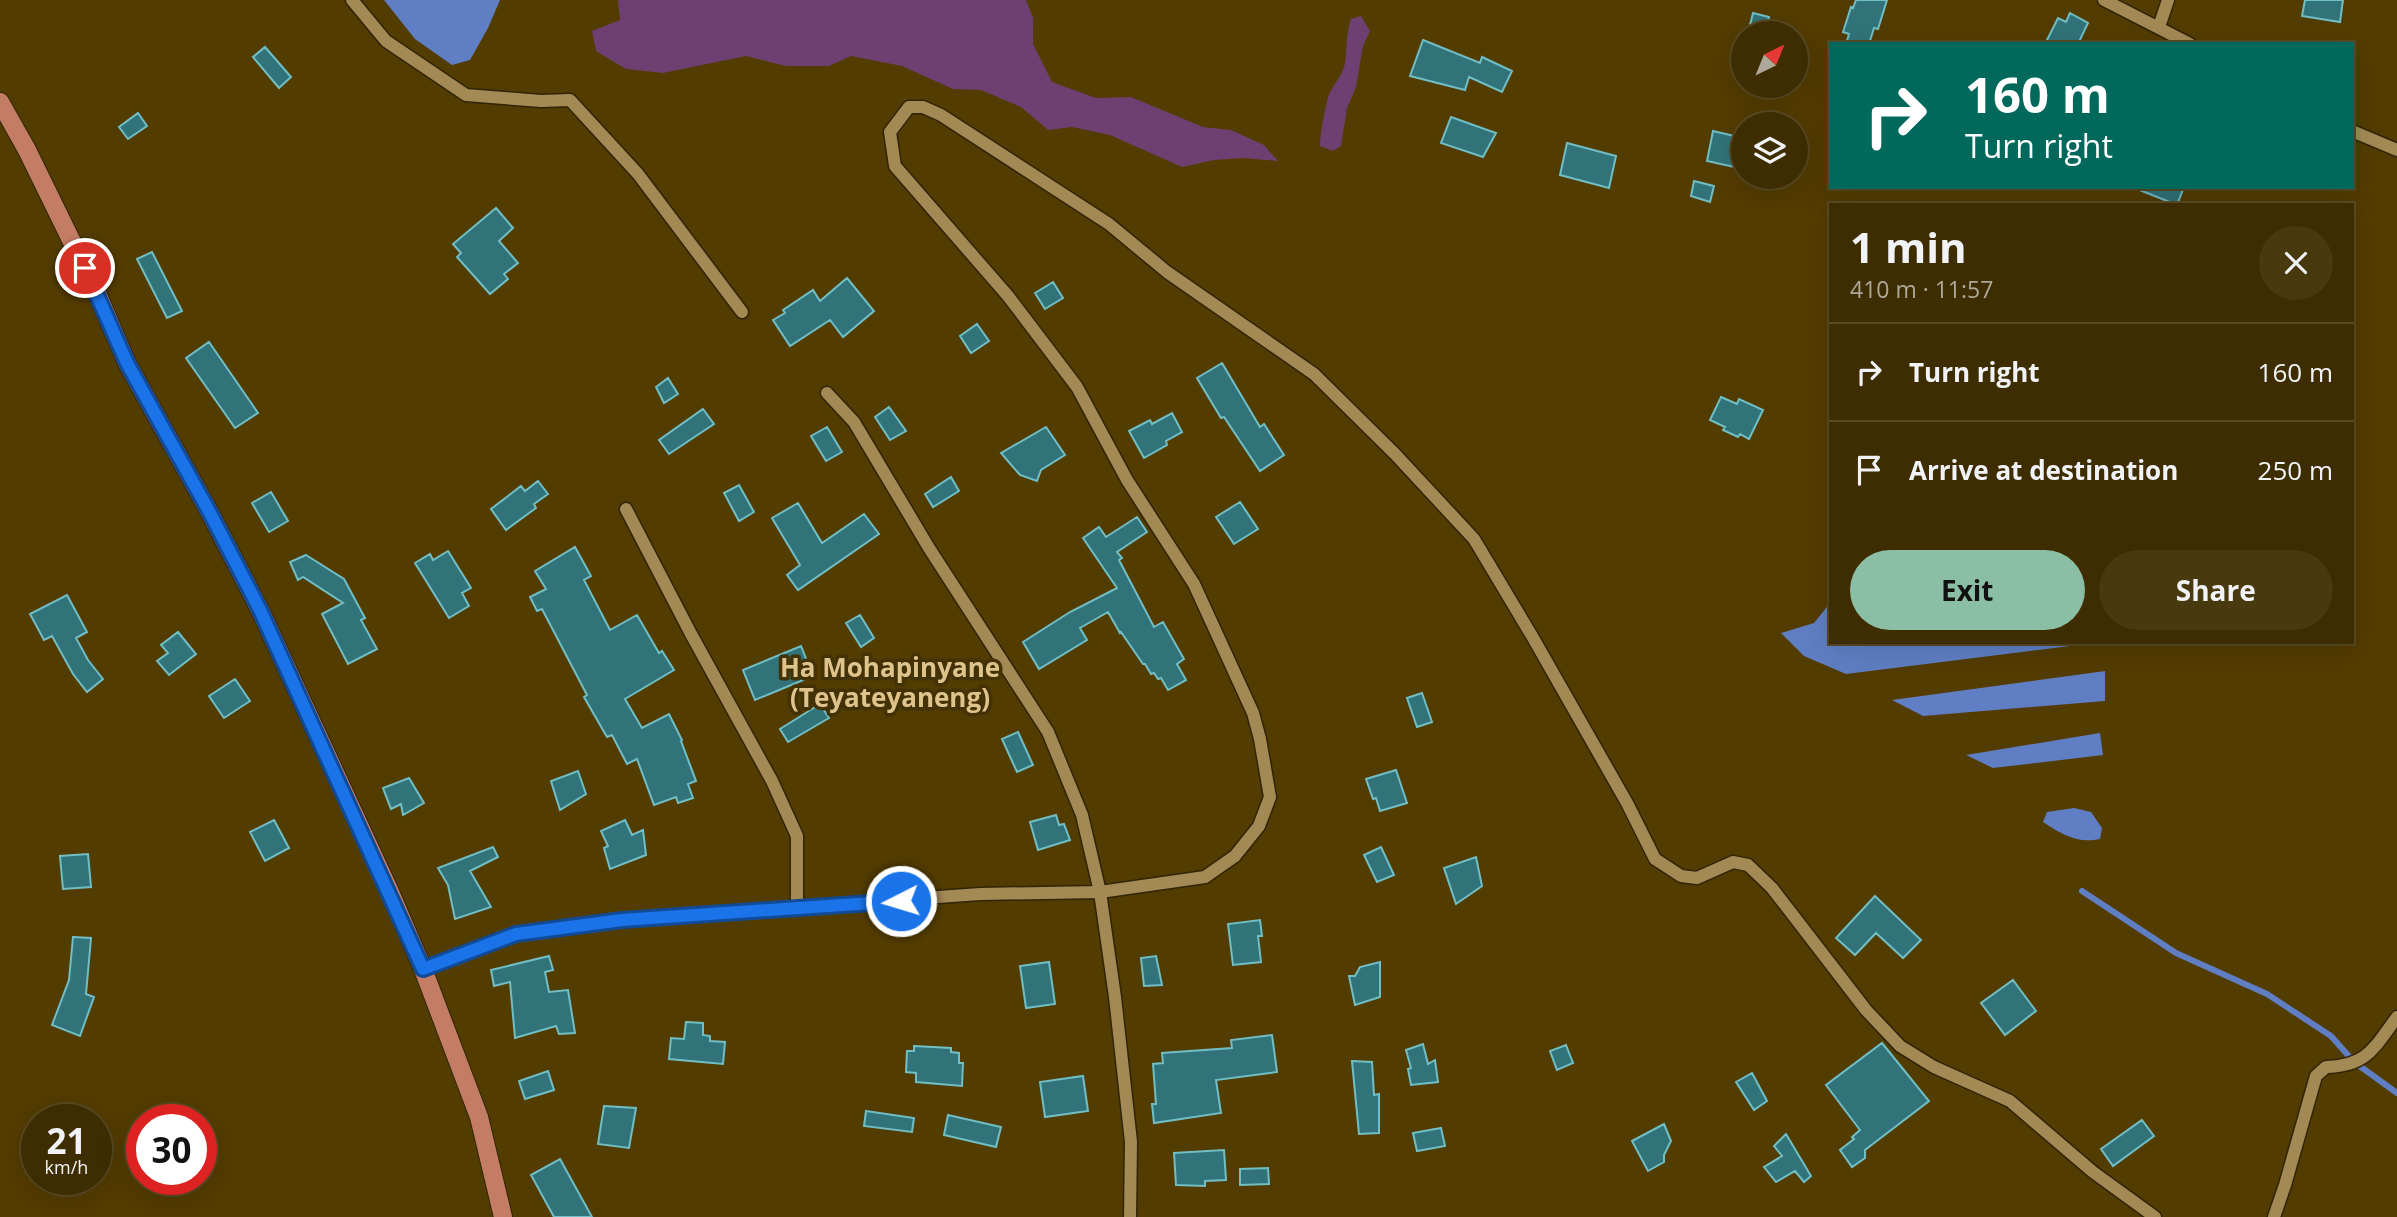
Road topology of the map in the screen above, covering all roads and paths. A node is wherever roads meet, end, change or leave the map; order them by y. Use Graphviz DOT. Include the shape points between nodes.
graph roads {
  1 [pos="352,0"];
  2 [pos="2104,0"];
  3 [pos="2168,0"];
  4 [pos="2159,27"];
  5 [pos="2186,42"];
  6 [pos="0,102"];
  7 [pos="2354,132"];
  8 [pos="2397,150"];
  9 [pos="742,312"];
  10 [pos="827,393"];
  11 [pos="626,509"];
  12 [pos="1100,892"];
  13 [pos="797,909"];
  14 [pos="423,969"];
  15 [pos="2397,1017"];
  16 [pos="503,1217"];
  17 [pos="1130,1217"];
  18 [pos="2155,1217"];
  19 [pos="2274,1217"];
  1 -- 9 [label="street" via="386,41 466,95 570,100 638,174"];
  2 -- 4 [label="street"];
  3 -- 4 [label="street"];
  4 -- 5 [label="street"];
  6 -- 14 [label="main road" via="96,291 127,363 260,610"];
  7 -- 8 [label="street"];
  10 -- 12 [label="street" via="854,422 1048,732 1082,815"];
  11 -- 13 [label="street" via="797,836"];
  12 -- 13 [label="street" via="980,894"];
  12 -- 17 [label="street" via="1131,1142"];
  12 -- 18 [label="street" via="1205,877 1236,856 1259,826 1270,797 1260,739 1253,713 1194,584 1127,480 1077,387 1008,296 895,166 890,132 909,107 941,115 1099,217 1167,272 1314,374 1474,539 1655,859 1681,876 1697,878 1733,862 1748,864 1772,888 1866,1010 1900,1045 1934,1067 2010,1101 2093,1172"];
  13 -- 14 [label="street" via="622,920 516,934"];
  14 -- 16 [label="main road" via="479,1117"];
  15 -- 19 [label="street" via="2368,1057 2326,1067 2316,1076"];
}
